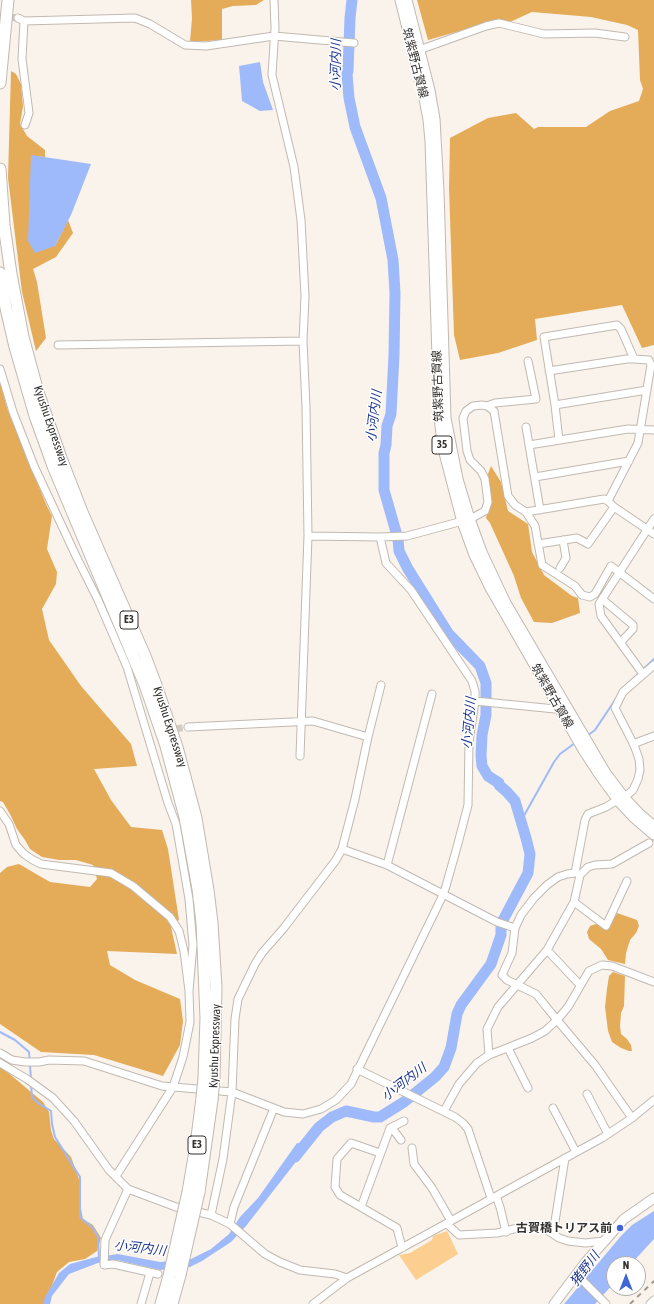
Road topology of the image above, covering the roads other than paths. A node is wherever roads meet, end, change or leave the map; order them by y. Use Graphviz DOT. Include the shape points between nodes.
graph roads {
  1 [pos="8,0"];
  2 [pos="274,0"];
  3 [pos="400,0"];
  4 [pos="407,0"];
  5 [pos="274,36"];
  6 [pos="625,37"];
  7 [pos="354,43"];
  8 [pos="419,50"];
  9 [pos="0,83"];
  10 [pos="25,125"];
  11 [pos="0,170"];
  12 [pos="0,273"];
  13 [pos="303,341"];
  14 [pos="58,346"];
  15 [pos="634,359"];
  16 [pos="528,361"];
  17 [pos="0,369"];
  18 [pos="550,372"];
  19 [pos="647,390"];
  20 [pos="556,405"];
  21 [pos="487,406"];
  22 [pos="526,427"];
  23 [pos="641,429"];
  24 [pos="654,430"];
  25 [pos="559,440"];
  26 [pos="529,445"];
  27 [pos="629,461"];
  28 [pos="535,477"];
  29 [pos="608,501"];
  30 [pos="614,507"];
  31 [pos="540,510"];
  32 [pos="526,512"];
  33 [pos="654,519"];
  34 [pos="466,520"];
  35 [pos="651,532"];
  36 [pos="308,536"];
  37 [pos="383,536"];
  38 [pos="563,540"];
  39 [pos="538,544"];
  40 [pos="560,568"];
  41 [pos="620,572"];
  42 [pos="654,598"];
  43 [pos="602,599"];
  44 [pos="621,642"];
  45 [pos="654,665"];
  46 [pos="643,674"];
  47 [pos="381,685"];
  48 [pos="432,694"];
  49 [pos="477,701"];
  50 [pos="559,707"];
  51 [pos="301,722"];
  52 [pos="188,727"];
  53 [pos="155,732"];
  54 [pos="148,735"];
  55 [pos="654,736"];
  56 [pos="368,737"];
  57 [pos="633,744"];
  58 [pos="300,756"];
  59 [pos="622,800"];
  60 [pos="0,811"];
  61 [pos="654,826"];
  62 [pos="654,835"];
  63 [pos="649,843"];
  64 [pos="342,849"];
  65 [pos="387,865"];
  66 [pos="578,874"];
  67 [pos="627,881"];
  68 [pos="442,895"];
  69 [pos="574,902"];
  70 [pos="514,927"];
  71 [pos="547,950"];
  72 [pos="654,982"];
  73 [pos="516,985"];
  74 [pos="580,985"];
  75 [pos="189,991"];
  76 [pos="557,1020"];
  77 [pos="508,1048"];
  78 [pos="0,1053"];
  79 [pos="489,1055"];
  80 [pos="0,1063"];
  81 [pos="357,1069"];
  82 [pos="209,1079"];
  83 [pos="173,1087"];
  84 [pos="528,1088"];
  85 [pos="232,1092"];
  86 [pos="586,1094"];
  87 [pos="654,1100"];
  88 [pos="274,1108"];
  89 [pos="553,1108"];
  90 [pos="444,1111"];
  91 [pos="632,1118"];
  92 [pos="404,1120"];
  93 [pos="392,1128"];
  94 [pos="608,1134"];
  95 [pos="401,1140"];
  96 [pos="412,1148"];
  97 [pos="576,1152"];
  98 [pos="380,1154"];
  99 [pos="565,1158"];
  100 [pos="116,1176"];
  101 [pos="128,1189"];
  102 [pos="494,1197"];
  103 [pos="654,1198"];
  104 [pos="361,1207"];
  105 [pos="211,1215"];
  106 [pos="449,1222"];
  107 [pos="230,1224"];
  108 [pos="506,1232"];
  109 [pos="553,1234"];
  110 [pos="604,1241"];
  111 [pos="402,1248"];
  112 [pos="150,1273"];
  113 [pos="169,1275"];
  114 [pos="579,1277"];
  115 [pos="347,1278"];
  116 [pos="654,1300"];
  117 [pos="140,1304"];
  118 [pos="161,1304"];
  119 [pos="172,1304"];
  120 [pos="313,1304"];
  121 [pos="554,1304"];
  122 [pos="606,1304"];
  123 [pos="650,1304"];
  1 -- 9 [label="highway"];
  2 -- 5 [label="street"];
  3 -- 34 [label="main road, 筑紫野古賀線 / 35" via="423,93 430,141 439,418 443,449"];
  4 -- 8 [label="main road, 筑紫野古賀線 / 35"];
  5 -- 7 [label="street"];
  5 -- 10 [label="street" via="206,46 185,45 135,18 21,19 22,59 29,113"];
  5 -- 13 [label="street" via="272,75 294,167 301,220 305,296"];
  6 -- 8 [label="street" via="595,33 544,34 499,23"];
  8 -- 34 [label="main road, 筑紫野古賀線 / 35" via="431,98 437,144 446,418"];
  11 -- 82 [label="highway, Kyushu Expressway / E3" via="11,274 23,337 38,392 82,512 156,685 177,747 196,818 212,923 216,995"];
  12 -- 82 [label="highway, Kyushu Expressway / E3" via="15,347 35,416 56,474 145,685 166,746 185,817 202,923"];
  13 -- 14 [label="street"];
  13 -- 36 [label="street"];
  15 -- 18 [label="street"];
  15 -- 18 [label="street" via="621,329 616,325 544,337"];
  15 -- 19 [label="street" via="649,360 651,365"];
  16 -- 21 [label="street" via="536,399"];
  17 -- 54 [label="street" via="34,466 127,667"];
  18 -- 20 [label="street"];
  19 -- 20 [label="street"];
  19 -- 23 [label="street"];
  20 -- 25 [label="street"];
  21 -- 32 [label="street" via="494,411 496,419 508,496 515,505"];
  21 -- 34 [label="street" via="473,406 466,411 463,418 467,451 470,460 482,471 488,496 485,511"];
  22 -- 26 [label="street"];
  23 -- 24 [label="street"];
  23 -- 25 [label="street"];
  23 -- 27 [label="street" via="638,443"];
  25 -- 26 [label="street"];
  26 -- 28 [label="street"];
  27 -- 28 [label="street"];
  27 -- 29 [label="street"];
  28 -- 31 [label="street"];
  29 -- 30 [label="street"];
  29 -- 31 [label="street" via="604,499"];
  30 -- 35 [label="street"];
  30 -- 38 [label="street" via="588,544 577,538"];
  31 -- 32 [label="street"];
  32 -- 39 [label="street" via="535,526"];
  33 -- 35 [label="street"];
  34 -- 37 [label="street" via="407,536"];
  34 -- 50 [label="main road, 筑紫野古賀線 / 35" via="474,555 490,588"];
  34 -- 59 [label="main road, 筑紫野古賀線 / 35" via="506,604"];
  35 -- 41 [label="street"];
  36 -- 37 [label="street"];
  36 -- 51 [label="street"];
  37 -- 49 [label="street" via="386,563 411,590 472,681"];
  38 -- 39 [label="street"];
  38 -- 40 [label="street" via="566,558"];
  39 -- 41 [label="street" via="542,565 575,586 585,597 595,594 611,566"];
  41 -- 42 [label="street"];
  41 -- 43 [label="street"];
  43 -- 44 [label="street" via="599,604 601,616"];
  43 -- 44 [label="street" via="633,625 633,629"];
  44 -- 46 [label="street"];
  45 -- 46 [label="street"];
  46 -- 57 [label="street" via="623,692 615,708"];
  47 -- 56 [label="street"];
  48 -- 65 [label="street"];
  49 -- 50 [label="street" via="555,709"];
  49 -- 68 [label="street" via="469,742 468,805"];
  50 -- 59 [label="main road, 筑紫野古賀線 / 35" via="598,773"];
  51 -- 52 [label="street"];
  51 -- 56 [label="street" via="313,721"];
  51 -- 58 [label="street"];
  53 -- 54 [label="street"];
  54 -- 75 [label="street" via="176,824 189,899 193,945"];
  55 -- 57 [label="street"];
  56 -- 64 [label="street" via="356,799"];
  57 -- 59 [label="street" via="640,770 633,790"];
  59 -- 61 [label="main road, 筑紫野古賀線 / 35"];
  59 -- 62 [label="main road, 筑紫野古賀線 / 35" via="634,817"];
  59 -- 66 [label="street" via="588,814"];
  60 -- 75 [label="street" via="9,824 16,845 33,860 41,864 111,873 133,886 170,917 179,931"];
  63 -- 66 [label="street" via="612,864 588,867"];
  64 -- 65 [label="street"];
  64 -- 85 [label="street" via="283,929 262,953 238,999"];
  65 -- 68 [label="street"];
  66 -- 69 [label="street"];
  66 -- 70 [label="street" via="558,877 547,886 534,898"];
  67 -- 69 [label="street" via="606,926"];
  68 -- 70 [label="street" via="497,922"];
  68 -- 81 [label="street"];
  69 -- 71 [label="street"];
  70 -- 73 [label="street" via="512,953 502,975"];
  71 -- 73 [label="street"];
  71 -- 74 [label="street"];
  72 -- 74 [label="street" via="625,970 602,965 588,971"];
  73 -- 76 [label="street" via="536,994"];
  73 -- 79 [label="street" via="498,1007 486,1030"];
  74 -- 76 [label="street" via="568,1007"];
  75 -- 83 [label="street" via="190,1022 183,1057"];
  76 -- 77 [label="street" via="538,1035"];
  76 -- 91 [label="street" via="595,1065"];
  77 -- 79 [label="street"];
  77 -- 84 [label="street"];
  78 -- 83 [label="street" via="12,1060 25,1062 84,1060 162,1086"];
  79 -- 90 [label="street" via="477,1063 459,1084"];
  80 -- 100 [label="street" via="53,1098"];
  81 -- 88 [label="street" via="351,1084 336,1100 321,1109 303,1114"];
  81 -- 90 [label="street"];
  82 -- 113 [label="highway, Kyushu Expressway / E3, bridge" via="194,1192"];
  83 -- 85 [label="street"];
  83 -- 100 [label="street"];
  85 -- 88 [label="street"];
  85 -- 105 [label="street" via="223,1159"];
  86 -- 94 [label="street"];
  87 -- 91 [label="street"];
  88 -- 107 [label="street" via="234,1207"];
  89 -- 97 [label="street"];
  90 -- 102 [label="street" via="468,1129"];
  91 -- 94 [label="street"];
  92 -- 93 [label="street"];
  93 -- 95 [label="street"];
  93 -- 98 [label="street"];
  94 -- 97 [label="street"];
  96 -- 106 [label="street" via="414,1164 432,1188"];
  97 -- 99 [label="street"];
  98 -- 104 [label="street"];
  98 -- 104 [label="street" via="351,1143 337,1159 335,1187 340,1195"];
  99 -- 102 [label="street"];
  99 -- 109 [label="street"];
  100 -- 101 [label="street"];
  101 -- 105 [label="street" via="176,1207"];
  101 -- 112 [label="street" via="105,1240 104,1265 113,1264"];
  102 -- 106 [label="street"];
  102 -- 108 [label="street" via="500,1207"];
  103 -- 110 [label="main road" via="624,1219"];
  104 -- 111 [label="street" via="397,1228"];
  105 -- 107 [label="street"];
  106 -- 108 [label="street" via="459,1236"];
  106 -- 111 [label="street"];
  107 -- 115 [label="street" via="265,1254 280,1262 300,1270"];
  108 -- 109 [label="street" via="532,1226 544,1228"];
  109 -- 110 [label="street" via="568,1241"];
  110 -- 114 [label="main road"];
  111 -- 115 [label="street"];
  112 -- 113 [label="street"];
  112 -- 117 [label="street"];
  113 -- 118 [label="highway, Kyushu Expressway / E3"];
  113 -- 119 [label="highway, Kyushu Expressway / E3"];
  114 -- 121 [label="main road"];
  114 -- 122 [label="street"];
  115 -- 120 [label="street"];
  116 -- 123 [label="street"];
}
